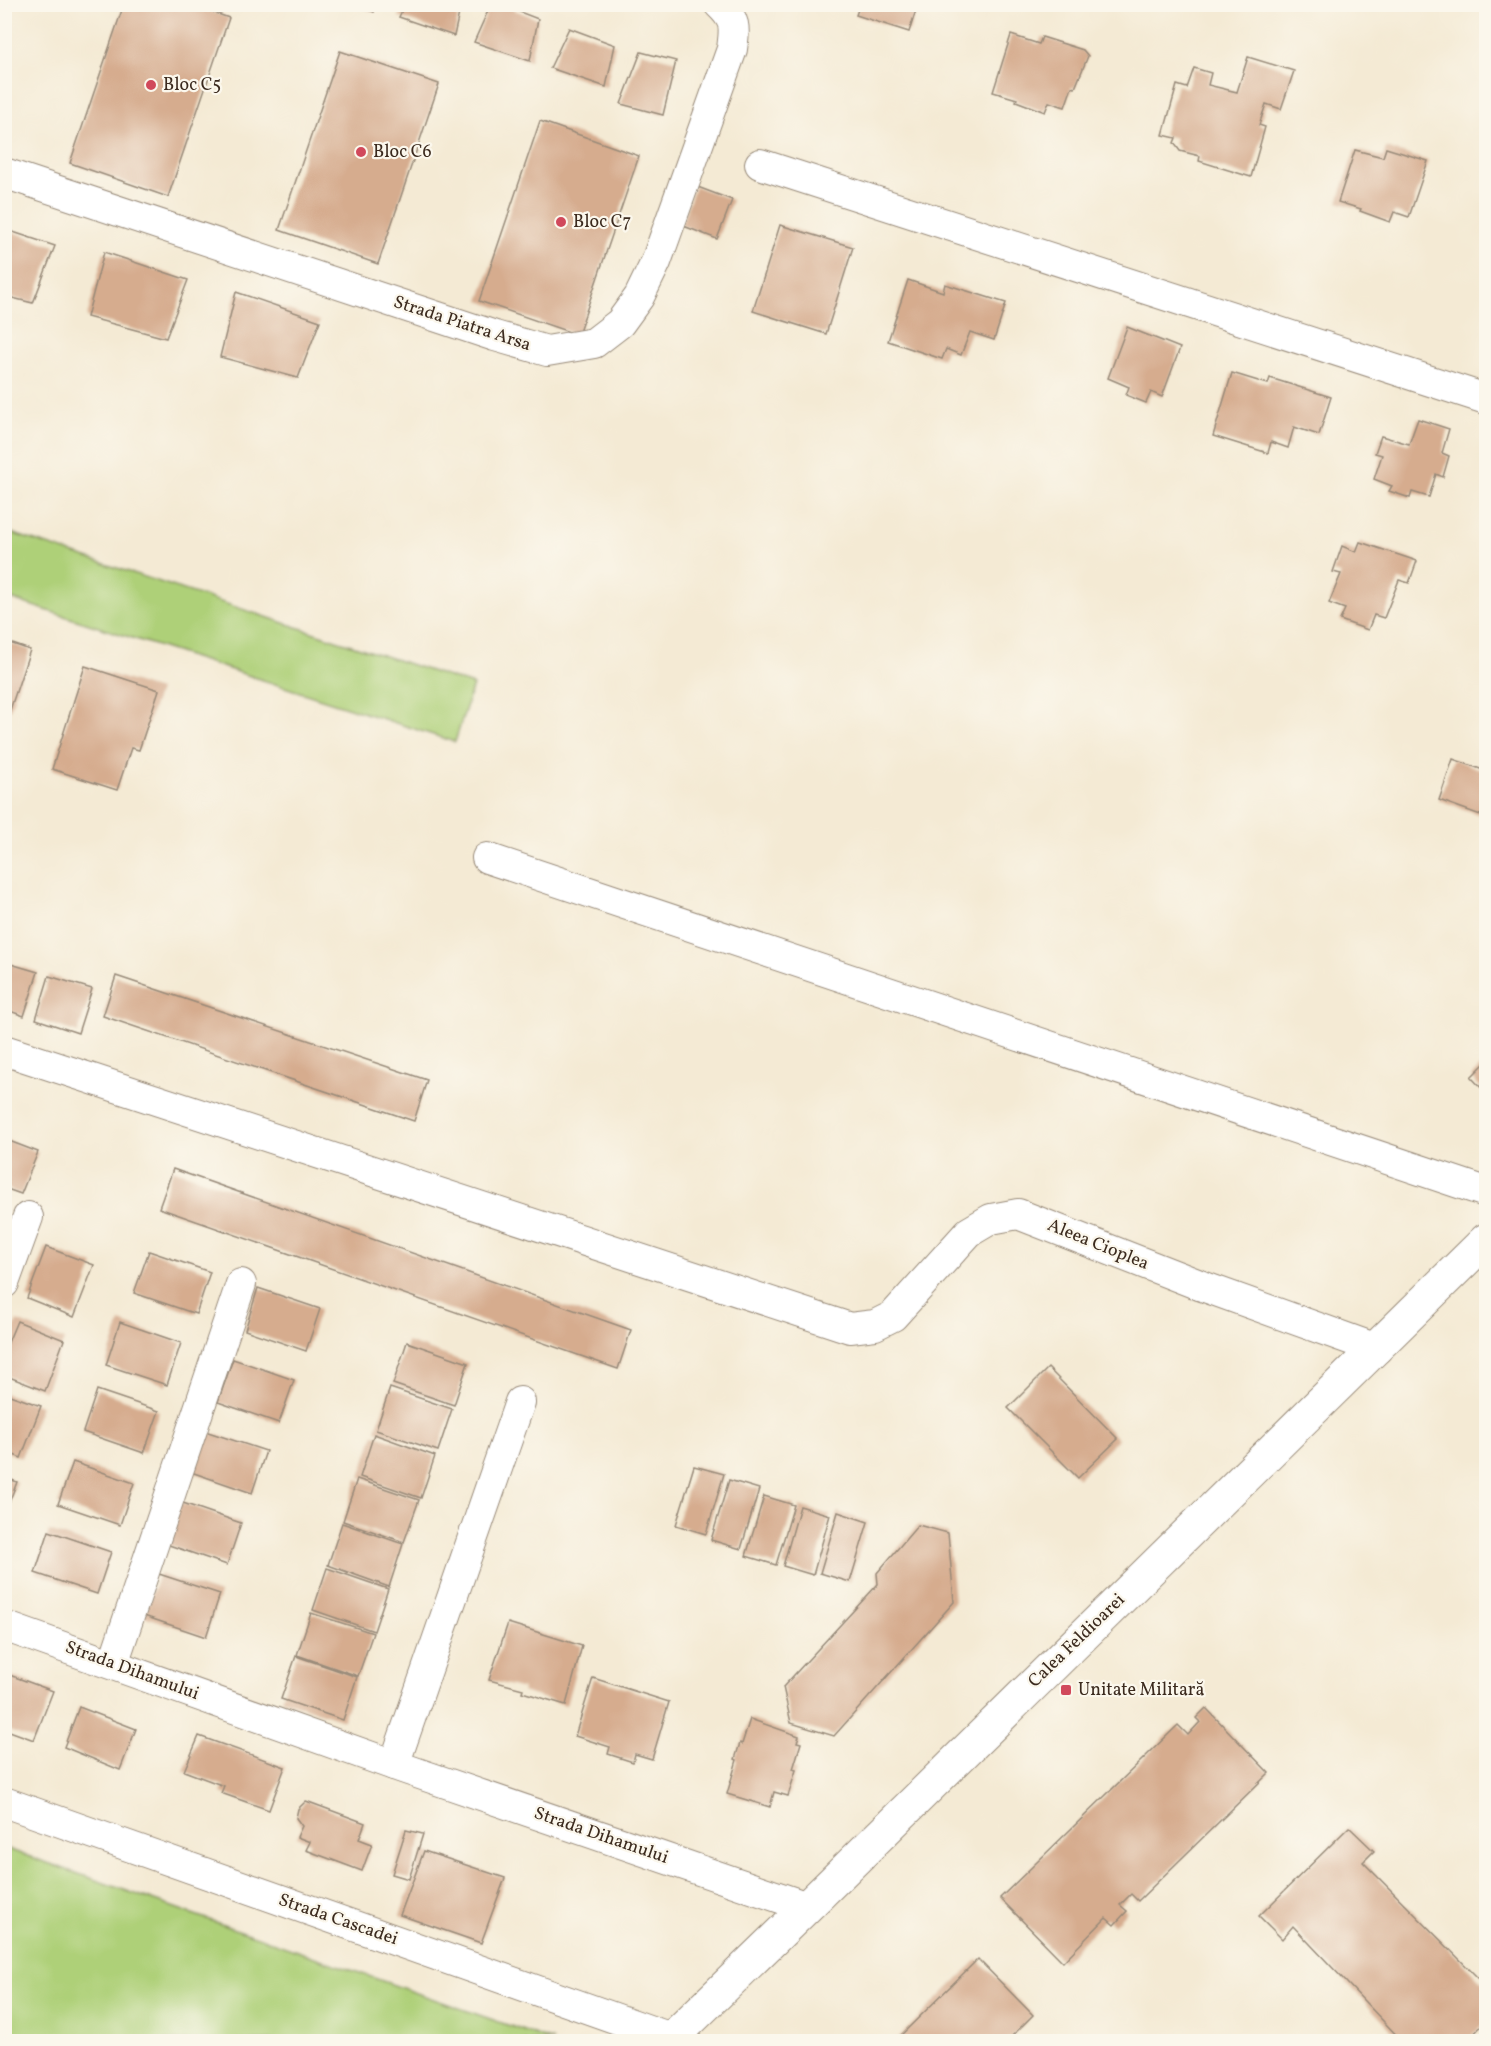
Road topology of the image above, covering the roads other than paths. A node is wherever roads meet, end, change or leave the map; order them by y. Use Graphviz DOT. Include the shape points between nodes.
graph roads {
  1 [pos="718,4"];
  2 [pos="760,164"];
  3 [pos="4,173"];
  4 [pos="1486,399"];
  5 [pos="487,858"];
  6 [pos="4,1050"];
  7 [pos="1486,1192"];
  8 [pos="28,1217"];
  9 [pos="1486,1240"];
  10 [pos="4,1284"];
  11 [pos="242,1284"];
  12 [pos="1377,1348"];
  13 [pos="520,1402"];
  14 [pos="4,1626"];
  15 [pos="113,1664"];
  16 [pos="394,1766"];
  17 [pos="4,1802"];
  18 [pos="807,1907"];
  19 [pos="670,2040"];
  1 -- 3 [label="street, Strada Piatra Arsa" via="729,14 735,28 732,49 656,262 639,297 620,323 594,343 547,351 505,339"];
  2 -- 4 [label="street"];
  5 -- 7 [label="street"];
  6 -- 12 [label="street, Aleea Cioplea" via="850,1328 875,1325 893,1316 969,1232 991,1219 1018,1214 1202,1286"];
  8 -- 10 [label="street"];
  9 -- 12 [label="main road, Calea Feldioarei"];
  11 -- 15 [label="street"];
  12 -- 18 [label="main road, Calea Feldioarei"];
  13 -- 16 [label="street"];
  14 -- 15 [label="street, Strada Dihamului"];
  15 -- 16 [label="street, Strada Dihamului"];
  16 -- 18 [label="street, Strada Dihamului"];
  17 -- 19 [label="street, Strada Cascadei"];
  18 -- 19 [label="main road, Calea Feldioarei"];
}
